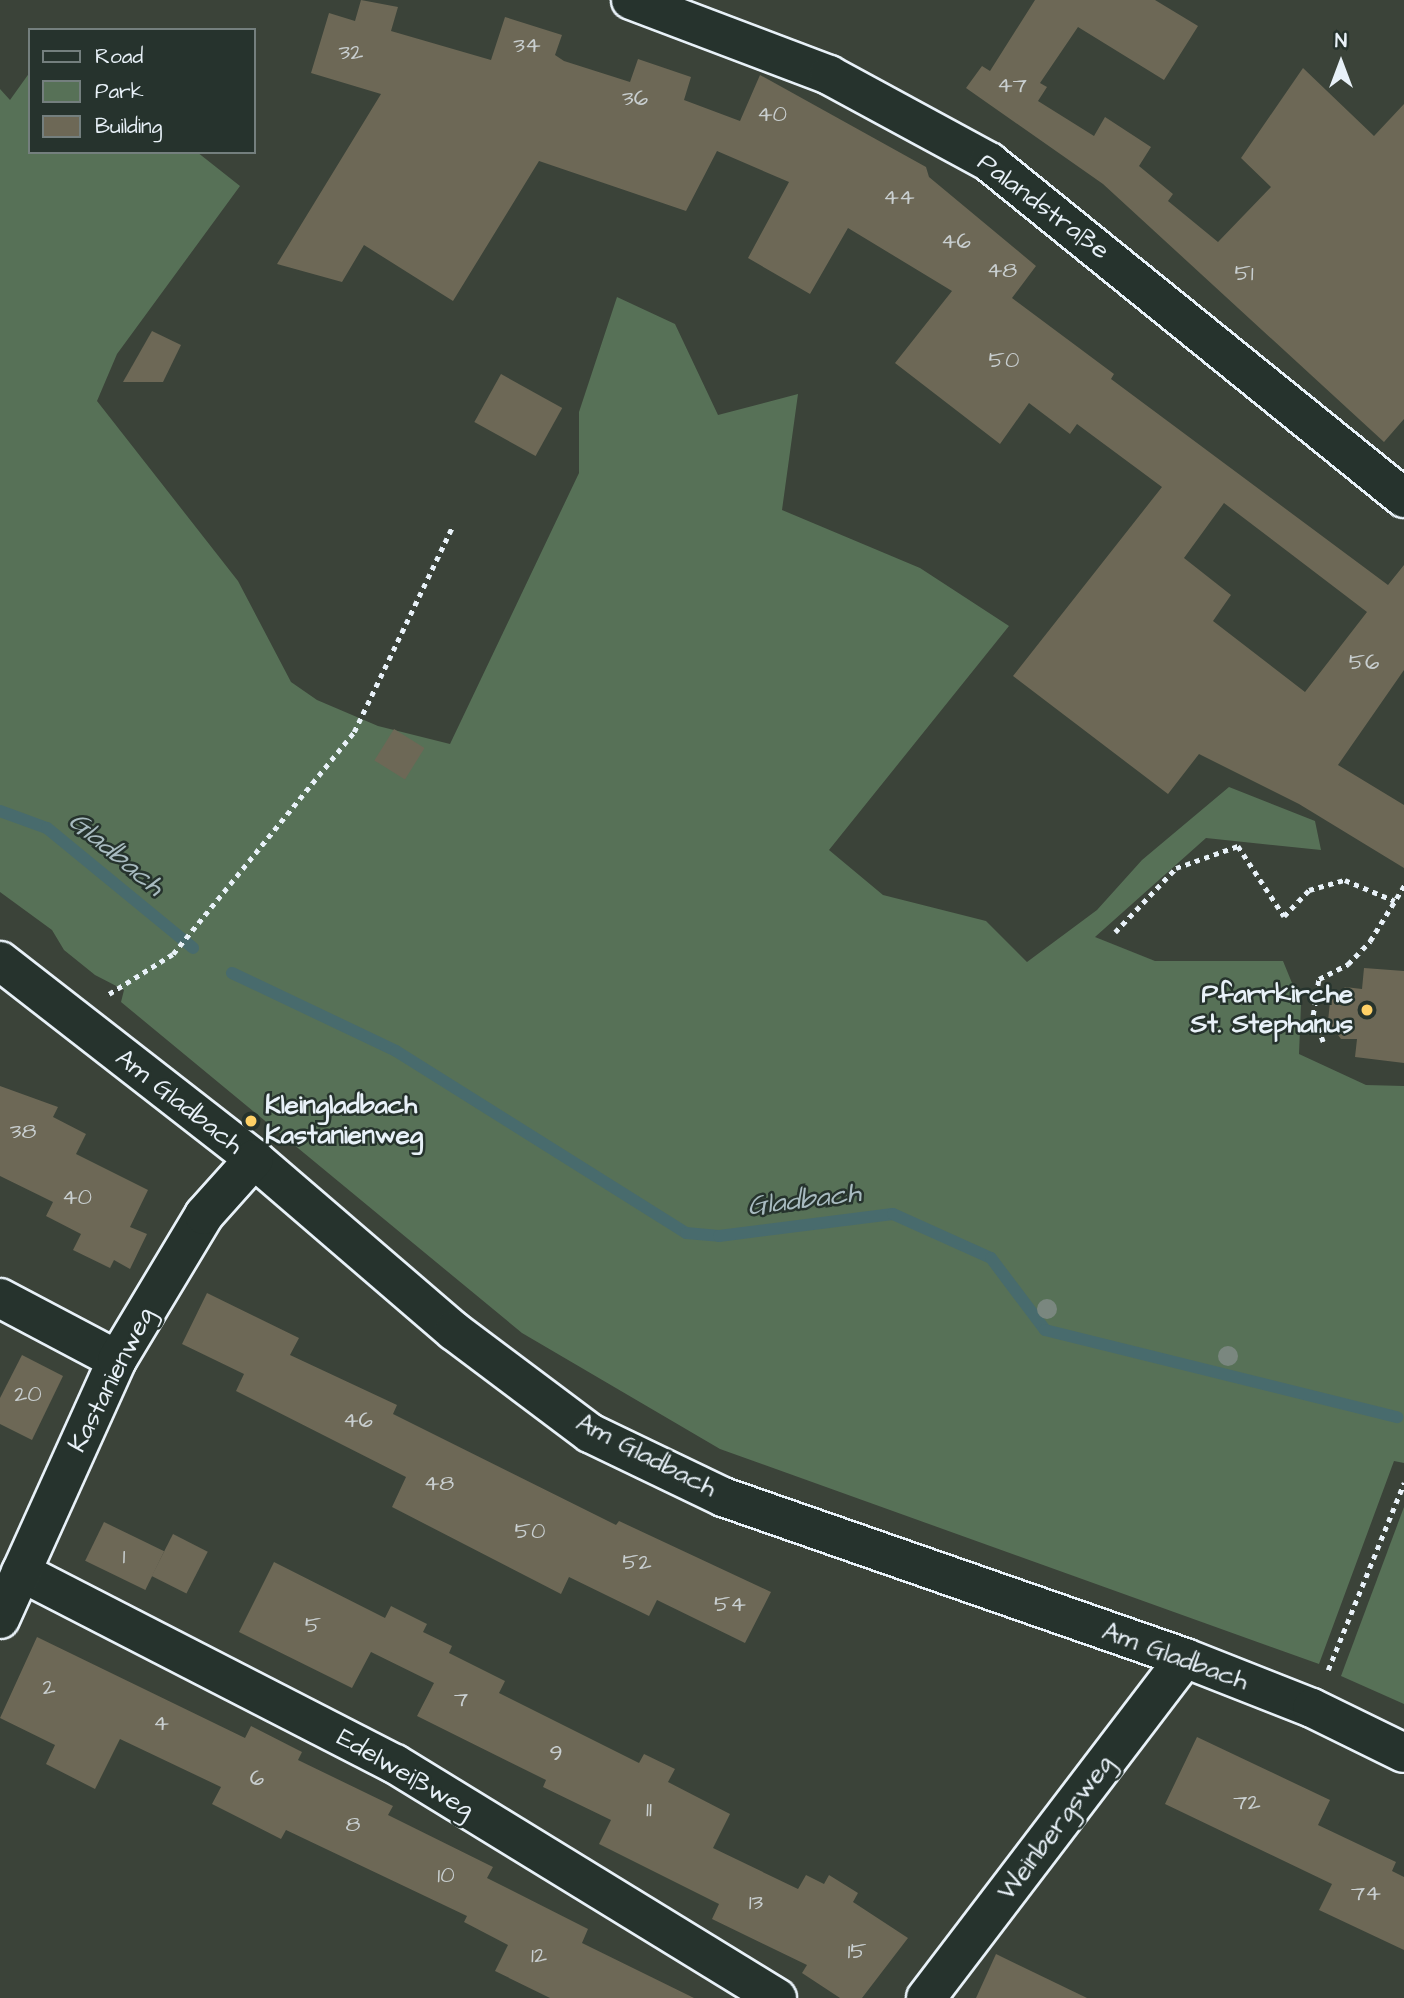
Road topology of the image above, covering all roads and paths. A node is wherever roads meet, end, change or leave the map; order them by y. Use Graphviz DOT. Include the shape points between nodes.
graph roads {
  1 [pos="631,0"];
  2 [pos="1404,498"];
  3 [pos="453,527"];
  4 [pos="1404,886"];
  5 [pos="1395,901"];
  6 [pos="1115,932"];
  7 [pos="0,961"];
  8 [pos="76,1021"];
  9 [pos="1323,1042"];
  10 [pos="254,1159"];
  11 [pos="0,1298"];
  12 [pos="117,1360"];
  13 [pos="1404,1483"];
  14 [pos="21,1572"];
  15 [pos="0,1619"];
  16 [pos="1185,1658"];
  17 [pos="1311,1708"];
  18 [pos="1404,1754"];
  19 [pos="777,1998"];
  20 [pos="926,1998"];
  1 -- 2 [label="street, Palandstraße" via="829,75 989,162"];
  3 -- 8 [label="path" via="354,732 173,954"];
  4 -- 5 [label="path"];
  5 -- 6 [label="path" via="1345,880 1309,890 1284,916 1238,846 1176,868"];
  5 -- 9 [label="path" via="1370,941 1348,964 1320,979 1313,1015"];
  7 -- 8 [label="street, Am Gladbach"];
  8 -- 10 [label="street, Am Gladbach"];
  10 -- 12 [label="street, Kastanienweg" via="204,1215"];
  10 -- 16 [label="street, Am Gladbach" via="454,1331 590,1433 723,1497"];
  11 -- 12 [label="street"];
  12 -- 14 [label="street, Kastanienweg"];
  13 -- 17 [label="path"];
  14 -- 15 [label="street, Kastanienweg"];
  14 -- 19 [label="street, Edelweißweg" via="395,1764"];
  16 -- 17 [label="street, Am Gladbach"];
  16 -- 20 [label="street, Weinbergsweg"];
  17 -- 18 [label="street, Am Gladbach"];
}
